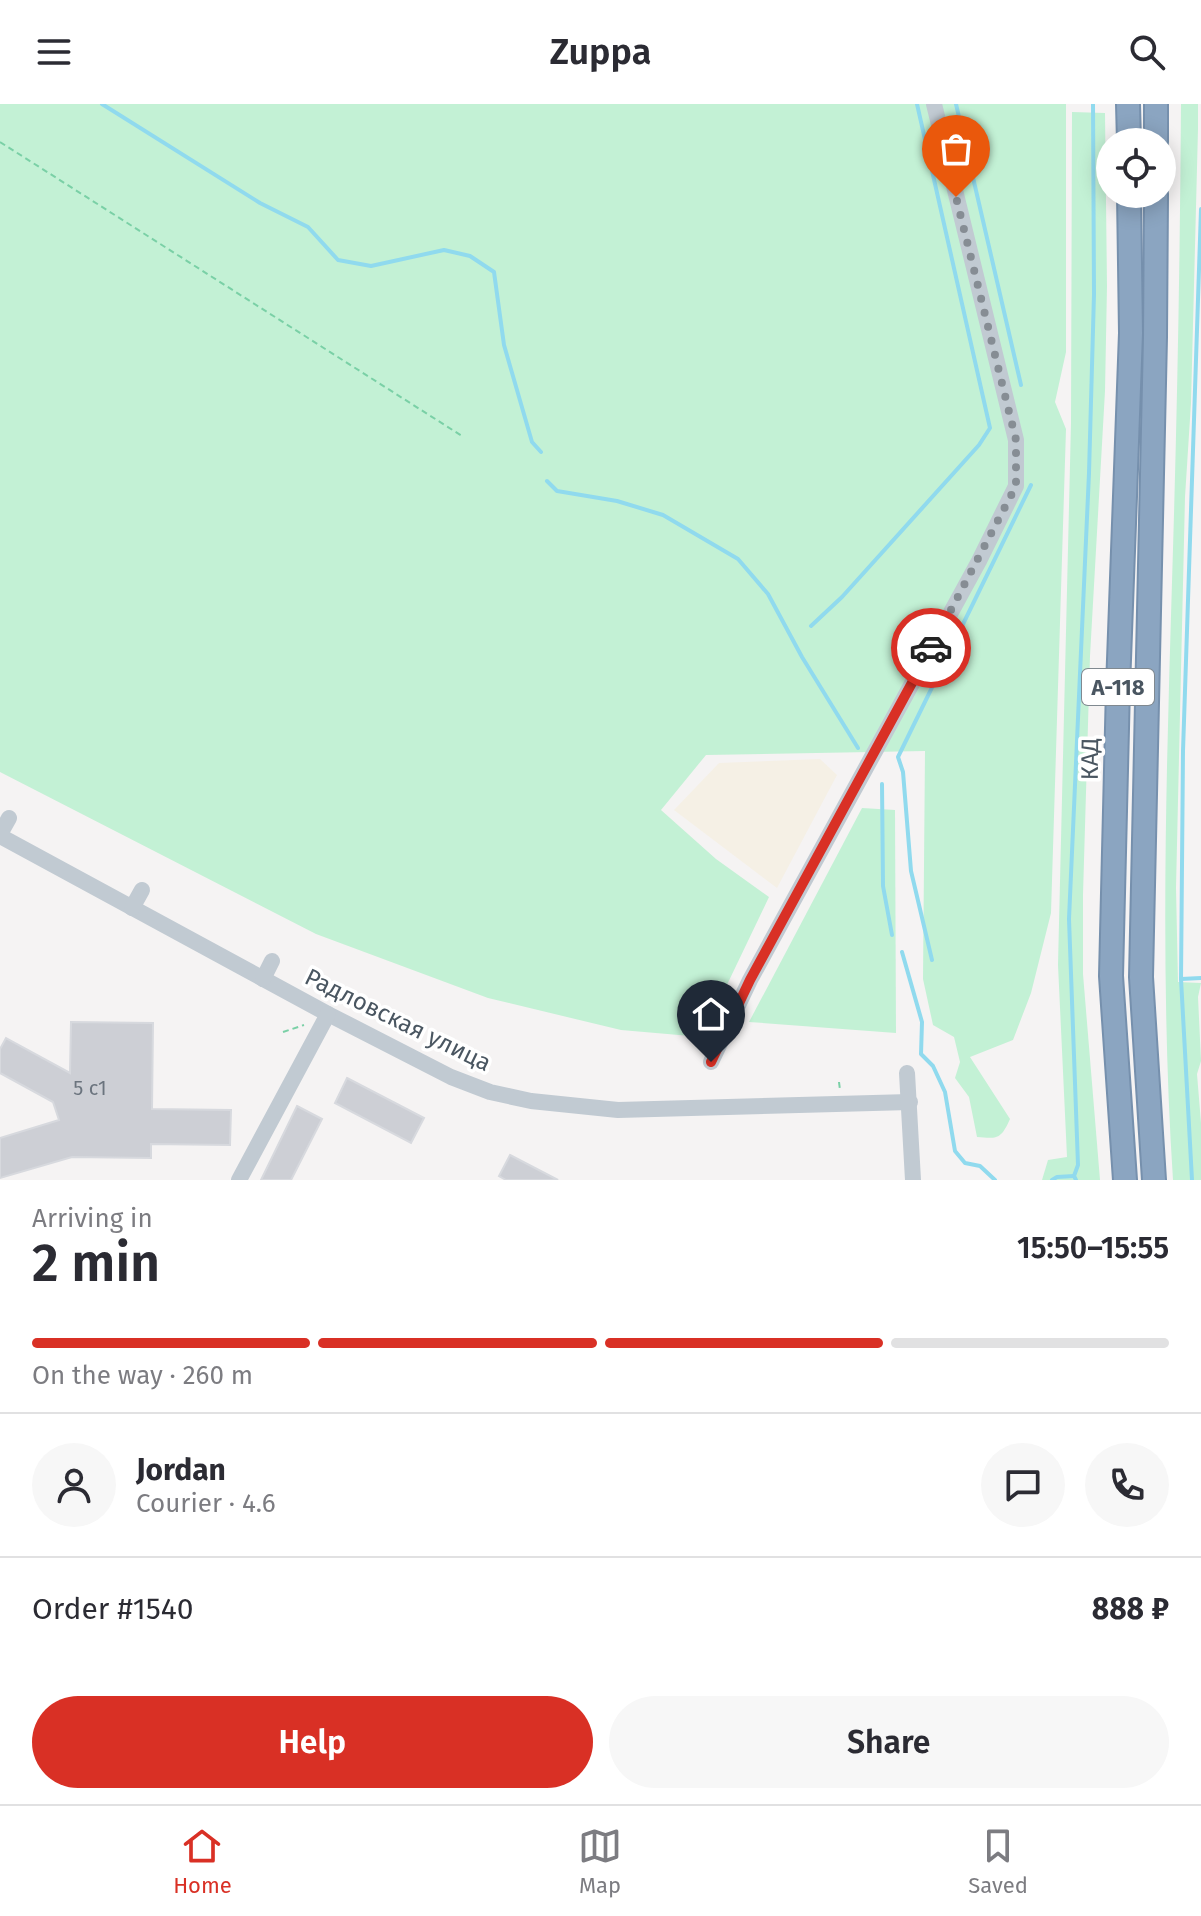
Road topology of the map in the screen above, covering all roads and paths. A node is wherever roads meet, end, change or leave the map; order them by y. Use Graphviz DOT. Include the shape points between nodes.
graph roads {
  1 [pos="934,104"];
  2 [pos="1128,104"];
  3 [pos="1156,104"];
  4 [pos="1129,128"];
  5 [pos="1156,128"];
  6 [pos="0,142"];
  7 [pos="1129,208"];
  8 [pos="1156,208"];
  9 [pos="462,436"];
  10 [pos="9,818"];
  11 [pos="0,835"];
  12 [pos="142,890"];
  13 [pos="132,908"];
  14 [pos="272,961"];
  15 [pos="263,979"];
  16 [pos="328,1014"];
  17 [pos="310,1024"];
  18 [pos="283,1032"];
  19 [pos="711,1062"];
  20 [pos="907,1073"];
  21 [pos="910,1102"];
  22 [pos="239,1180"];
  23 [pos="913,1180"];
  24 [pos="1125,1180"];
  25 [pos="1154,1180"];
  1 -- 19 [label="street" via="1016,440 1016,486"];
  2 -- 4 [label="highway"];
  3 -- 5 [label="highway"];
  6 -- 9 [label="path"];
  7 -- 24 [label="highway, КАД / А-118" via="1131,333 1111,976"];
  8 -- 25 [label="highway, А-118" via="1141,977"];
  10 -- 11 [label="street"];
  11 -- 13 [label="street, Радловская улица"];
  12 -- 13 [label="street"];
  13 -- 15 [label="street, Радловская улица"];
  14 -- 15 [label="street"];
  15 -- 16 [label="street, Радловская улица"];
  16 -- 21 [label="street, Радловская улица" via="451,1077 531,1101 618,1110"];
  16 -- 22 [label="street"];
  17 -- 18 [label="path"];
  20 -- 21 [label="street"];
  21 -- 23 [label="street"];
}
